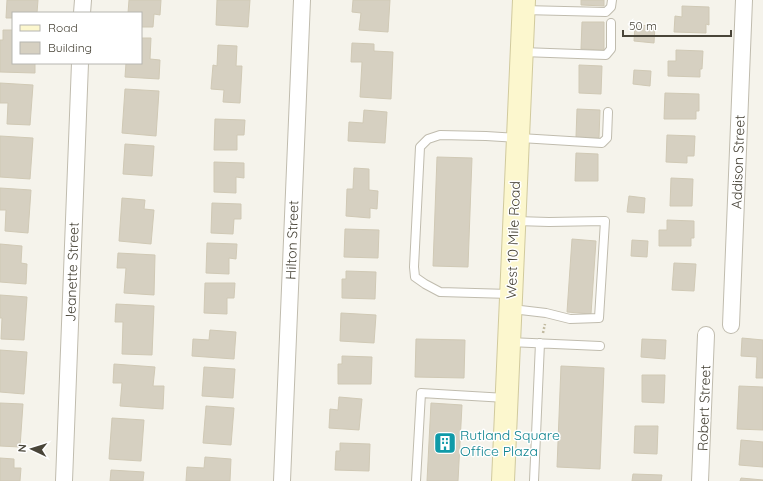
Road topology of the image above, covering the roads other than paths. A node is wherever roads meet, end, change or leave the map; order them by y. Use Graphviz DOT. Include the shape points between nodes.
graph roads {
  1 [pos="83,0"];
  2 [pos="302,0"];
  3 [pos="612,0"];
  4 [pos="744,0"];
  5 [pos="523,5"];
  6 [pos="82,12"];
  7 [pos="611,23"];
  8 [pos="521,52"];
  9 [pos="80,64"];
  10 [pos="608,112"];
  11 [pos="517,138"];
  12 [pos="513,221"];
  13 [pos="510,302"];
  14 [pos="731,325"];
  15 [pos="706,335"];
  16 [pos="508,342"];
  17 [pos="540,343"];
  18 [pos="600,346"];
  19 [pos="506,398"];
  20 [pos="64,481"];
  21 [pos="282,481"];
  22 [pos="416,481"];
  23 [pos="503,481"];
  24 [pos="534,481"];
  25 [pos="700,481"];
  1 -- 6 [label="street"];
  2 -- 21 [label="street, Hilton Street"];
  3 -- 5 [label="lane" via="611,7 606,12"];
  4 -- 14 [label="street, Addison Street"];
  5 -- 8 [label="main road, West 10 Mile Road"];
  7 -- 8 [label="lane" via="611,49 606,55"];
  8 -- 11 [label="main road, West 10 Mile Road"];
  9 -- 20 [label="street, Jeanette Street"];
  10 -- 11 [label="lane" via="607,138 602,143"];
  11 -- 12 [label="main road, West 10 Mile Road"];
  11 -- 13 [label="lane" via="440,135 428,139 420,147 414,268 415,277 440,292"];
  12 -- 13 [label="main road, West 10 Mile Road"];
  12 -- 13 [label="lane" via="605,221 599,318 570,319"];
  13 -- 16 [label="main road, West 10 Mile Road"];
  15 -- 25 [label="street, Robert Street"];
  16 -- 17 [label="lane"];
  16 -- 19 [label="main road, West 10 Mile Road"];
  17 -- 18 [label="lane"];
  17 -- 24 [label="lane"];
  19 -- 22 [label="lane" via="421,393"];
  19 -- 23 [label="main road, West 10 Mile Road"];
}
